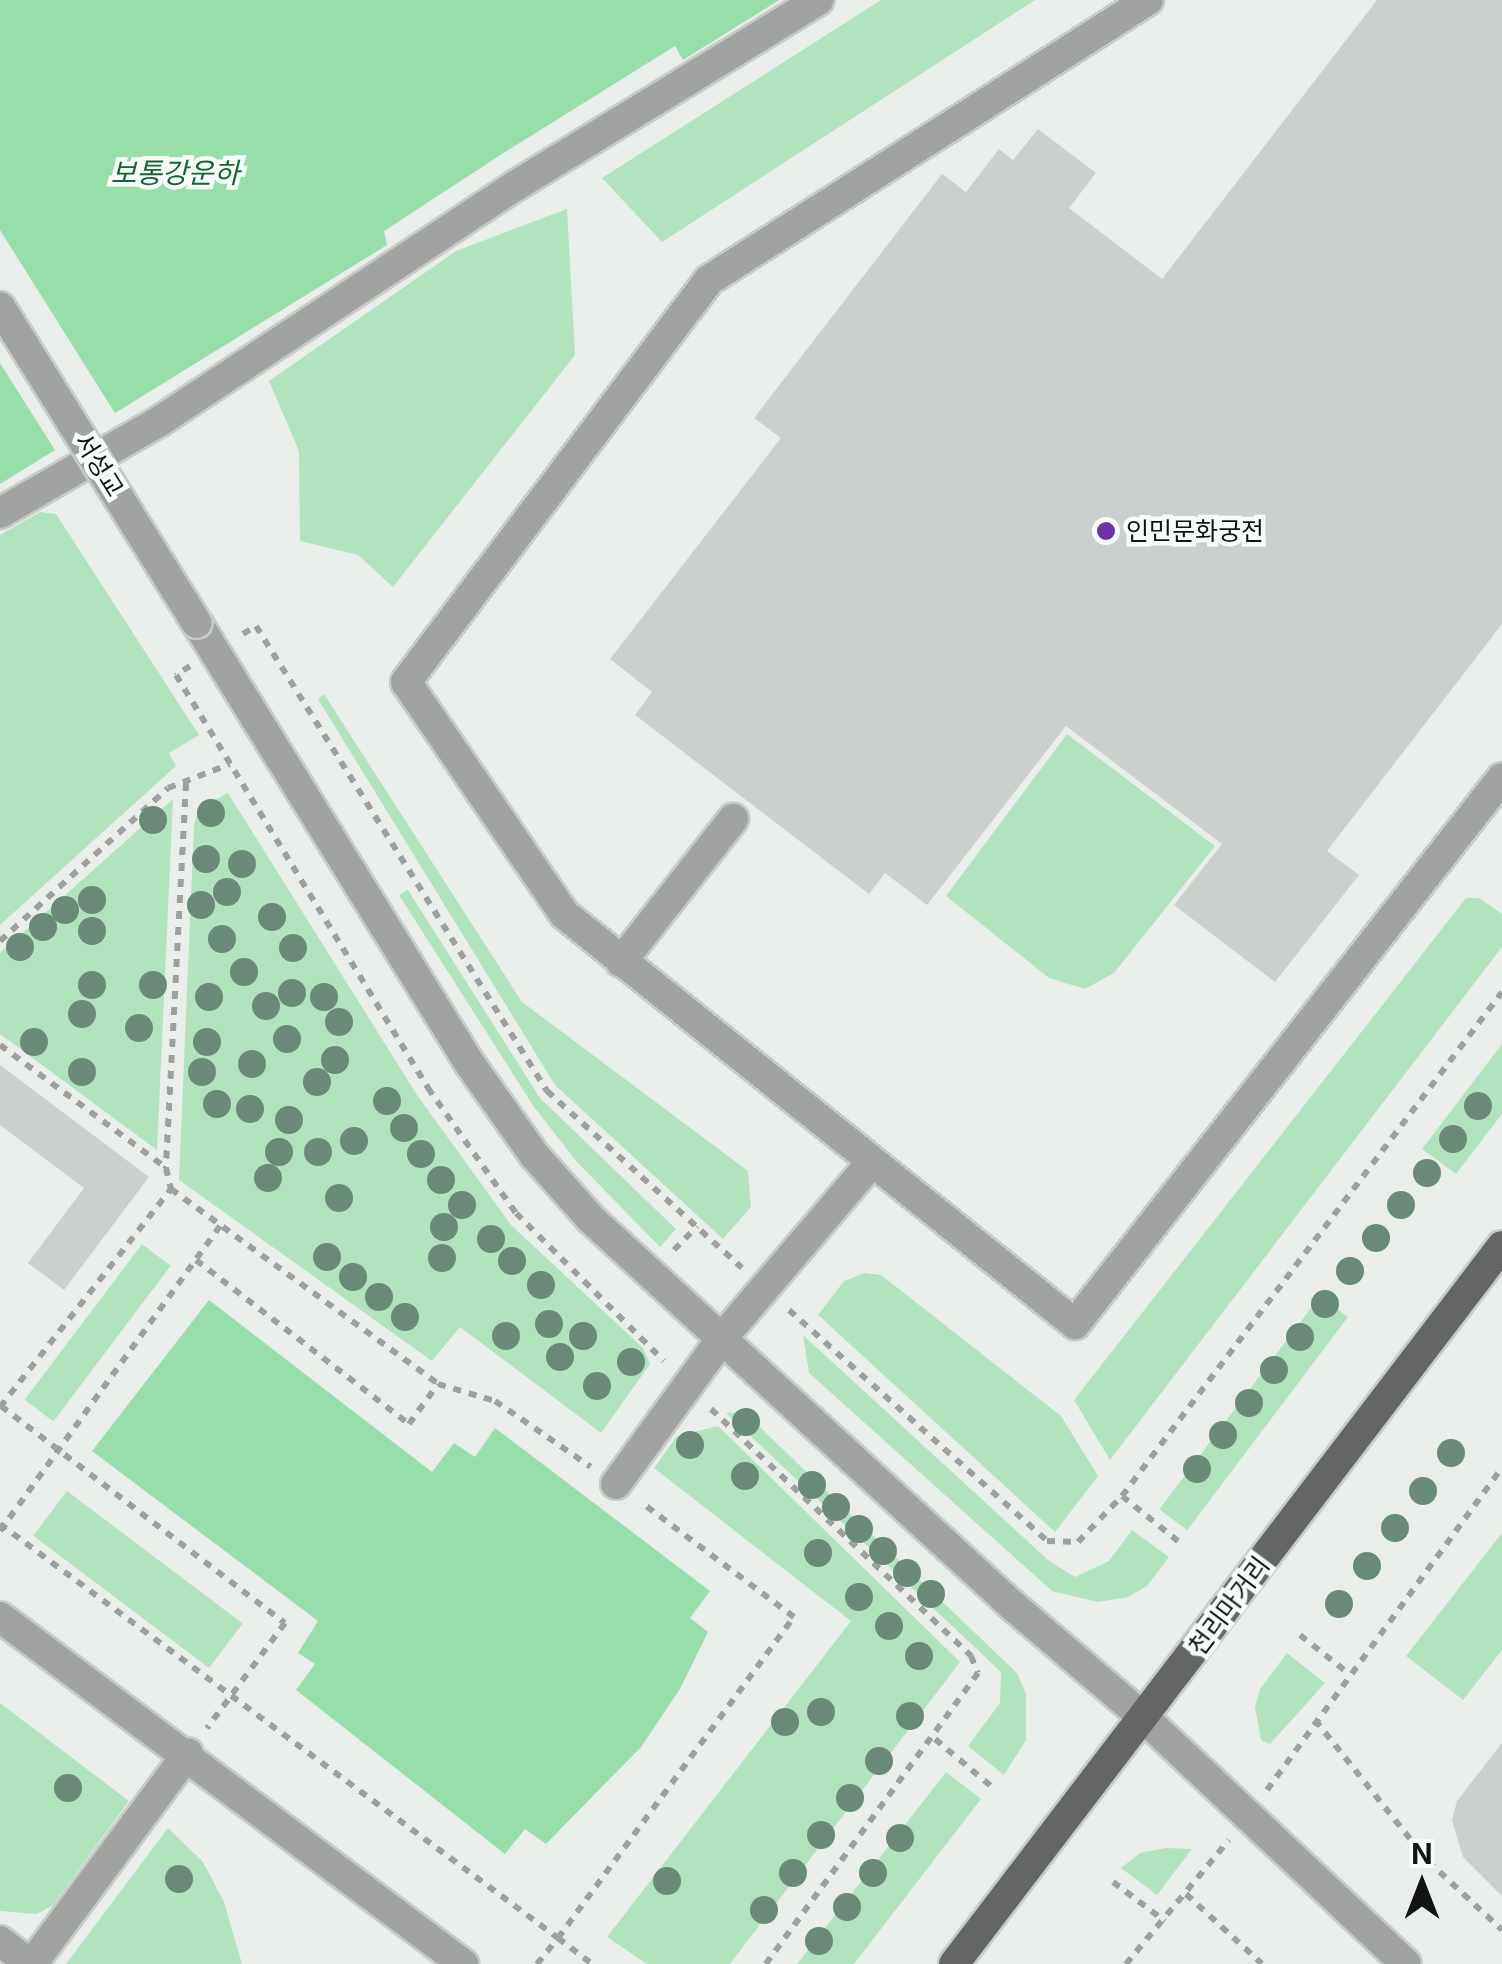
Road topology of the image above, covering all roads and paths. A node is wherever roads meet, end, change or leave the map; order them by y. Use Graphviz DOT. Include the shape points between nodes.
graph roads {
  1 [pos="819,0"];
  2 [pos="1148,0"];
  3 [pos="0,307"];
  4 [pos="0,513"];
  5 [pos="256,626"];
  6 [pos="215,651"];
  7 [pos="230,764"];
  8 [pos="186,783"];
  9 [pos="1497,795"];
  10 [pos="733,819"];
  11 [pos="0,941"];
  12 [pos="622,962"];
  13 [pos="0,1045"];
  14 [pos="870,1164"];
  15 [pos="166,1168"];
  16 [pos="171,1189"];
  17 [pos="221,1225"];
  18 [pos="1502,1246"];
  19 [pos="196,1260"];
  20 [pos="723,1337"];
  21 [pos="438,1384"];
  22 [pos="686,1384"];
  23 [pos="0,1407"];
  24 [pos="58,1450"];
  25 [pos="1502,1468"];
  26 [pos="616,1484"];
  27 [pos="1122,1496"];
  28 [pos="1,1527"];
  29 [pos="1178,1541"];
  30 [pos="0,1617"];
  31 [pos="1300,1635"];
  32 [pos="1348,1674"];
  33 [pos="231,1696"];
  34 [pos="1144,1718"];
  35 [pos="1316,1720"];
  36 [pos="934,1739"];
  37 [pos="188,1754"];
  38 [pos="992,1788"];
  39 [pos="1248,1816"];
  40 [pos="1113,1882"];
  41 [pos="1186,1894"];
  42 [pos="1164,1921"];
  43 [pos="1502,1930"];
  44 [pos="558,1938"];
  45 [pos="0,1941"];
  46 [pos="456,1962"];
  47 [pos="30,1964"];
  48 [pos="537,1964"];
  49 [pos="592,1964"];
  50 [pos="766,1964"];
  51 [pos="954,1964"];
  52 [pos="1126,1964"];
  53 [pos="1262,1964"];
  54 [pos="1406,1964"];
  1 -- 4 [label="street" via="515,186 160,421"];
  2 -- 12 [label="street" via="710,280 406,682 564,914"];
  3 -- 6 [label="street, 서성교, bridge"];
  5 -- 6 [label="path"];
  6 -- 7 [label="path" via="176,675"];
  6 -- 20 [label="street, 서성교" via="470,1064 535,1156 592,1219"];
  7 -- 8 [label="path"];
  7 -- 22 [label="path" via="428,1088 516,1213"];
  8 -- 11 [label="path" via="168,788"];
  8 -- 15 [label="path"];
  9 -- 14 [label="street" via="1074,1324"];
  10 -- 12 [label="street"];
  12 -- 14 [label="street"];
  13 -- 15 [label="path"];
  14 -- 20 [label="street"];
  15 -- 16 [label="path"];
  16 -- 17 [label="path"];
  16 -- 23 [label="path"];
  17 -- 19 [label="path"];
  17 -- 21 [label="path"];
  18 -- 34 [label="main road, 천리마거리"];
  19 -- 21 [label="path" via="409,1424"];
  19 -- 24 [label="path"];
  20 -- 22 [label="street"];
  20 -- 34 [label="street, 서성교"];
  21 -- 26 [label="path" via="495,1401"];
  22 -- 26 [label="street"];
  22 -- 36 [label="path" via="972,1656 975,1685"];
  23 -- 24 [label="path"];
  24 -- 28 [label="path"];
  24 -- 33 [label="path" via="285,1623"];
  25 -- 32 [label="path"];
  26 -- 44 [label="path" via="794,1617"];
  27 -- 29 [label="path"];
  28 -- 33 [label="path"];
  30 -- 37 [label="street"];
  31 -- 32 [label="path"];
  32 -- 35 [label="path"];
  33 -- 37 [label="path"];
  33 -- 44 [label="path"];
  34 -- 39 [label="street, 서성교"];
  34 -- 51 [label="main road, 천리마거리"];
  35 -- 39 [label="path"];
  35 -- 43 [label="path" via="1428,1861"];
  36 -- 38 [label="path"];
  36 -- 50 [label="path"];
  37 -- 46 [label="street"];
  37 -- 47 [label="street"];
  39 -- 41 [label="path"];
  39 -- 54 [label="street, 서성교"];
  40 -- 42 [label="path"];
  41 -- 42 [label="path"];
  41 -- 53 [label="path"];
  42 -- 52 [label="path"];
  44 -- 48 [label="path"];
  44 -- 49 [label="path"];
  45 -- 47 [label="street"];
}
